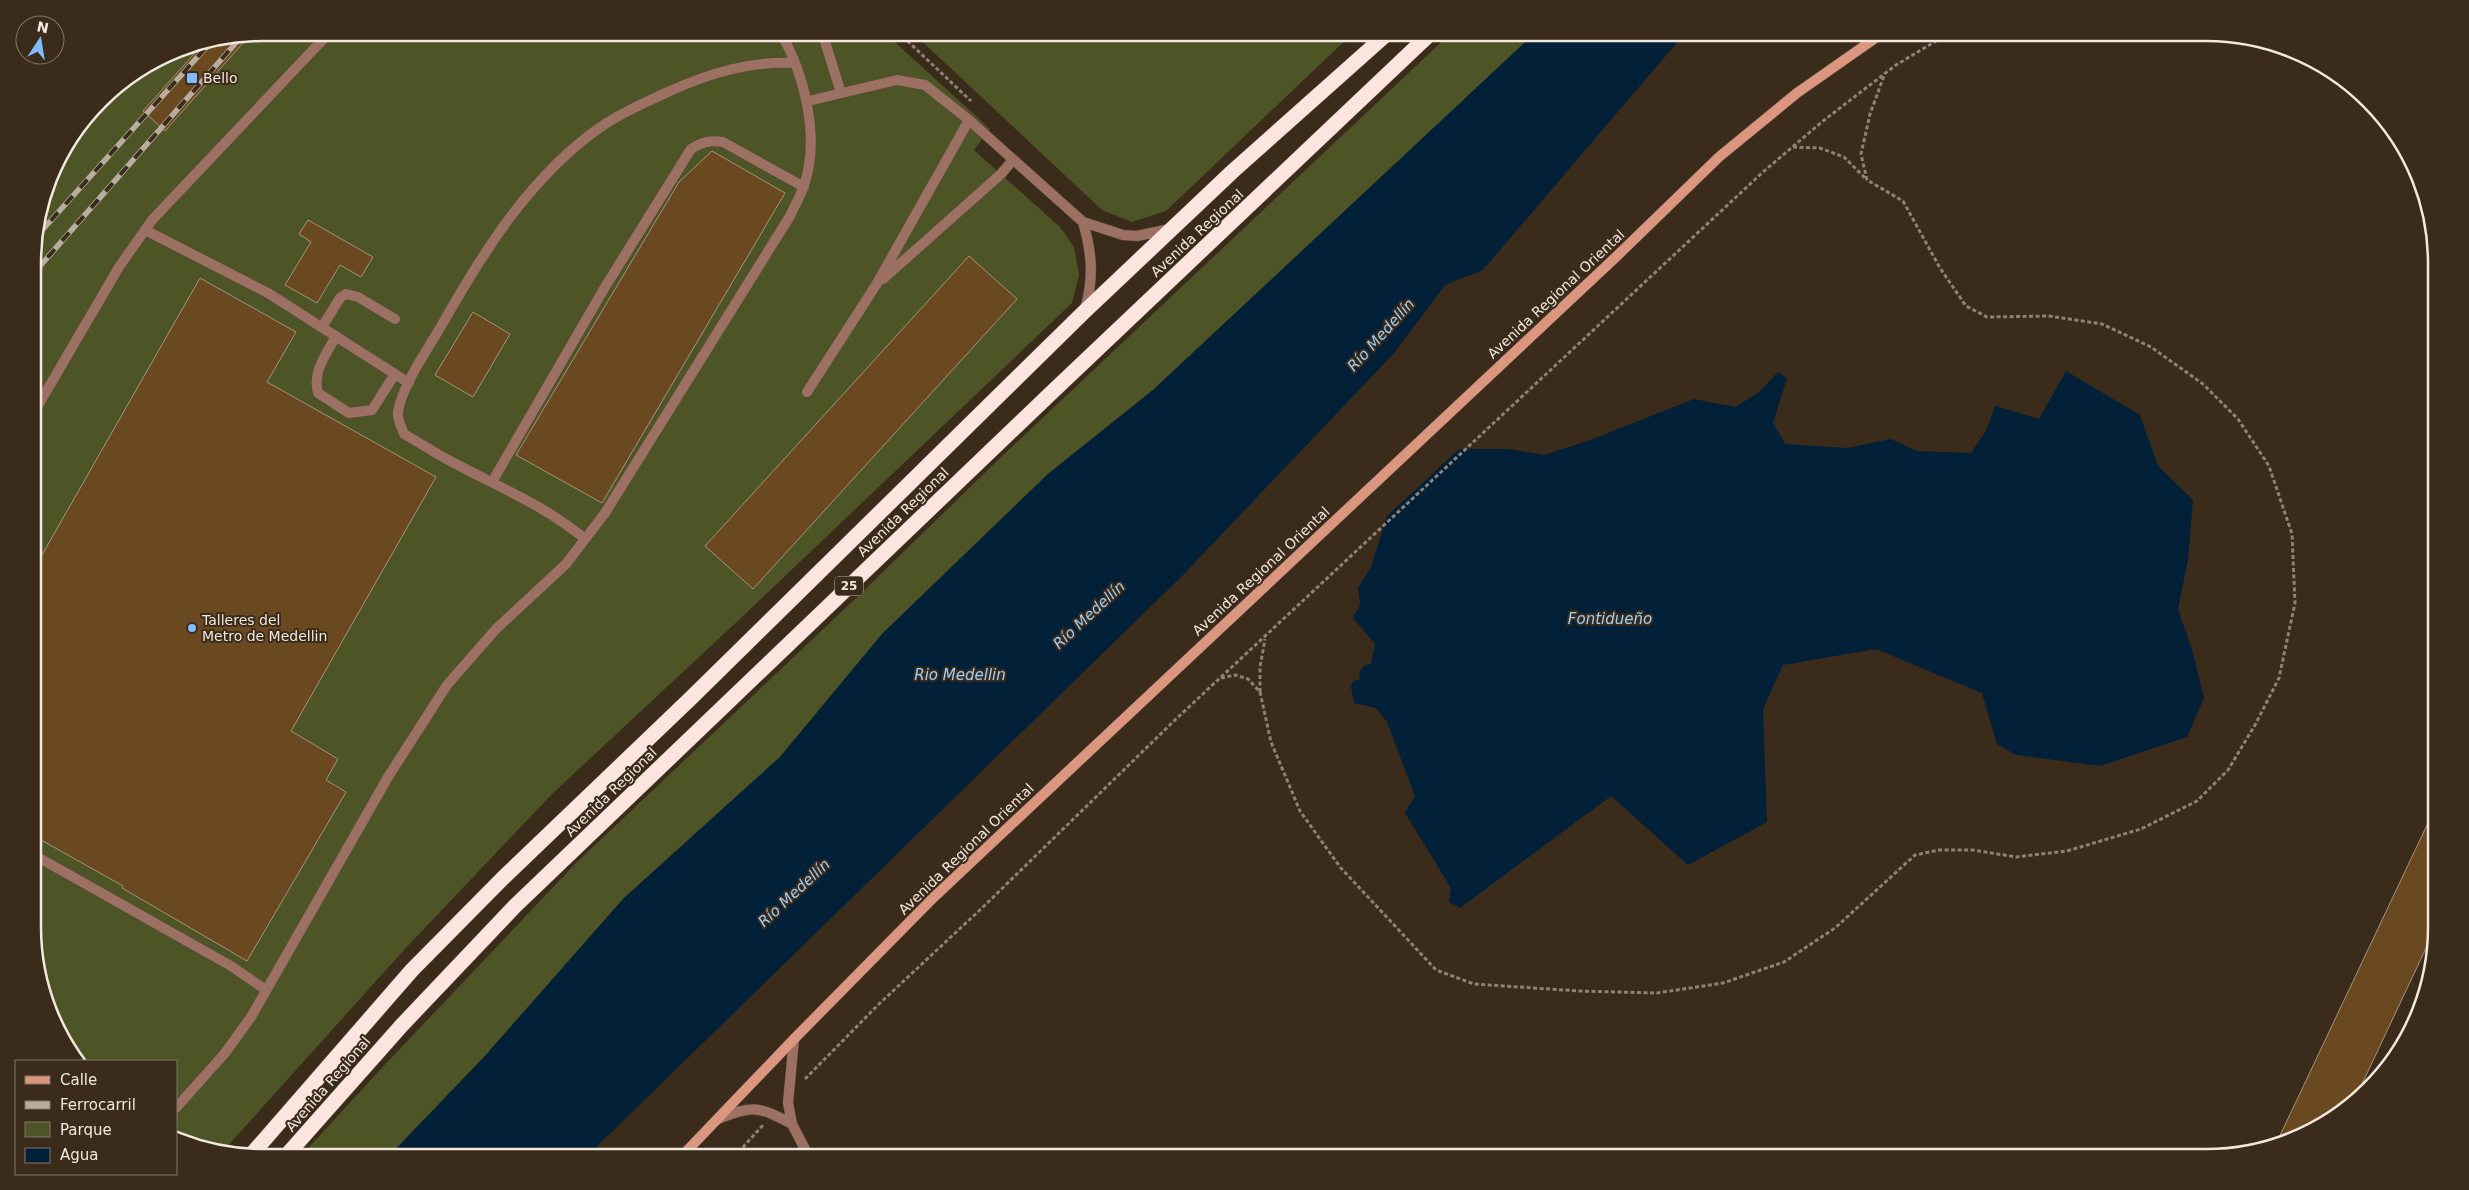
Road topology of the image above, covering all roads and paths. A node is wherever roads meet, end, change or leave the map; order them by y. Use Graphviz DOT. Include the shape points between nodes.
graph roads {
  1 [pos="321,41"];
  2 [pos="784,41"];
  3 [pos="825,41"];
  4 [pos="907,41"];
  5 [pos="1379,41"];
  6 [pos="1423,41"];
  7 [pos="1871,41"];
  8 [pos="1937,41"];
  9 [pos="794,63"];
  10 [pos="1885,73"];
  11 [pos="841,93"];
  12 [pos="808,101"];
  13 [pos="976,106"];
  14 [pos="969,120"];
  15 [pos="1792,147"];
  16 [pos="1013,160"];
  17 [pos="1867,180"];
  18 [pos="804,187"];
  19 [pos="1083,222"];
  20 [pos="1172,229"];
  21 [pos="145,230"];
  22 [pos="876,285"];
  23 [pos="1084,312"];
  24 [pos="396,319"];
  25 [pos="322,327"];
  26 [pos="336,336"];
  27 [pos="395,374"];
  28 [pos="408,383"];
  29 [pos="808,392"];
  30 [pos="41,400"];
  31 [pos="492,482"];
  32 [pos="585,539"];
  33 [pos="1265,638"];
  34 [pos="1221,678"];
  35 [pos="1260,692"];
  36 [pos="41,859"];
  37 [pos="266,990"];
  38 [pos="794,1039"];
  39 [pos="788,1096"];
  40 [pos="178,1106"];
  41 [pos="774,1114"];
  42 [pos="718,1119"];
  43 [pos="792,1124"];
  44 [pos="257,1149"];
  45 [pos="293,1149"];
  46 [pos="689,1149"];
  47 [pos="741,1149"];
  48 [pos="805,1149"];
  1 -- 21 [label="street"];
  2 -- 9 [label="street"];
  3 -- 11 [label="street"];
  4 -- 13 [label="path"];
  5 -- 20 [label="highway, Avenida Regional / 25"];
  6 -- 45 [label="highway, Avenida Regional / 25" via="515,906 408,1018"];
  7 -- 38 [label="main road, Avenida Regional Oriental" via="1798,93 1720,157 940,892"];
  8 -- 10 [label="path"];
  9 -- 12 [label="street"];
  9 -- 28 [label="street" via="768,62 735,67 691,82 606,123 562,159 529,192 480,257"];
  10 -- 15 [label="path"];
  10 -- 17 [label="path" via="1870,114 1861,154"];
  11 -- 12 [label="street"];
  11 -- 14 [label="street" via="897,80 925,85"];
  12 -- 18 [label="street" via="810,155"];
  14 -- 16 [label="street"];
  14 -- 22 [label="street"];
  15 -- 17 [label="path" via="1820,148 1844,157"];
  15 -- 33 [label="path" via="1584,337"];
  16 -- 19 [label="street"];
  16 -- 22 [label="street"];
  17 -- 35 [label="path" via="1903,200 1940,268 1966,306 1988,317 2049,316 2102,324 2151,347 2203,384 2238,420 2269,466 2292,534 2295,603 2278,678 2256,725 2228,770 2197,801 2141,830 2067,851 2016,857 1973,850 1939,850 1915,855 1828,933 1784,962 1723,982 1657,993 1474,984 1436,970 1340,867 1300,811 1271,742"];
  18 -- 31 [label="street" via="723,142 701,143 692,149 605,287"];
  18 -- 32 [label="street" via="790,216 605,513"];
  19 -- 20 [label="street" via="1123,235 1137,236"];
  19 -- 23 [label="street" via="1092,269"];
  20 -- 23 [label="highway, Avenida Regional / 25"];
  21 -- 25 [label="street" via="268,293"];
  21 -- 30 [label="street"];
  22 -- 29 [label="street"];
  23 -- 44 [label="highway, Avenida Regional / 25" via="412,970"];
  24 -- 25 [label="street" via="358,296 346,294"];
  25 -- 26 [label="street"];
  26 -- 27 [label="street"];
  26 -- 27 [label="street" via="316,374 315,383 318,393 335,404 349,413 372,410"];
  27 -- 28 [label="street"];
  28 -- 31 [label="street" via="397,414 404,434"];
  31 -- 32 [label="street" via="572,528"];
  32 -- 37 [label="street" via="566,564 496,629 447,686 388,777"];
  33 -- 34 [label="path"];
  33 -- 35 [label="path"];
  34 -- 35 [label="path" via="1235,675 1248,679"];
  34 -- 39 [label="path" via="879,1004"];
  36 -- 37 [label="street" via="231,966"];
  37 -- 40 [label="street" via="225,1053"];
  38 -- 39 [label="street"];
  38 -- 42 [label="main road, Avenida Regional Oriental"];
  39 -- 43 [label="street"];
  41 -- 42 [label="street" via="745,1108"];
  41 -- 43 [label="street"];
  41 -- 47 [label="path"];
  42 -- 46 [label="main road, Avenida Regional Oriental"];
  43 -- 48 [label="street"];
}
